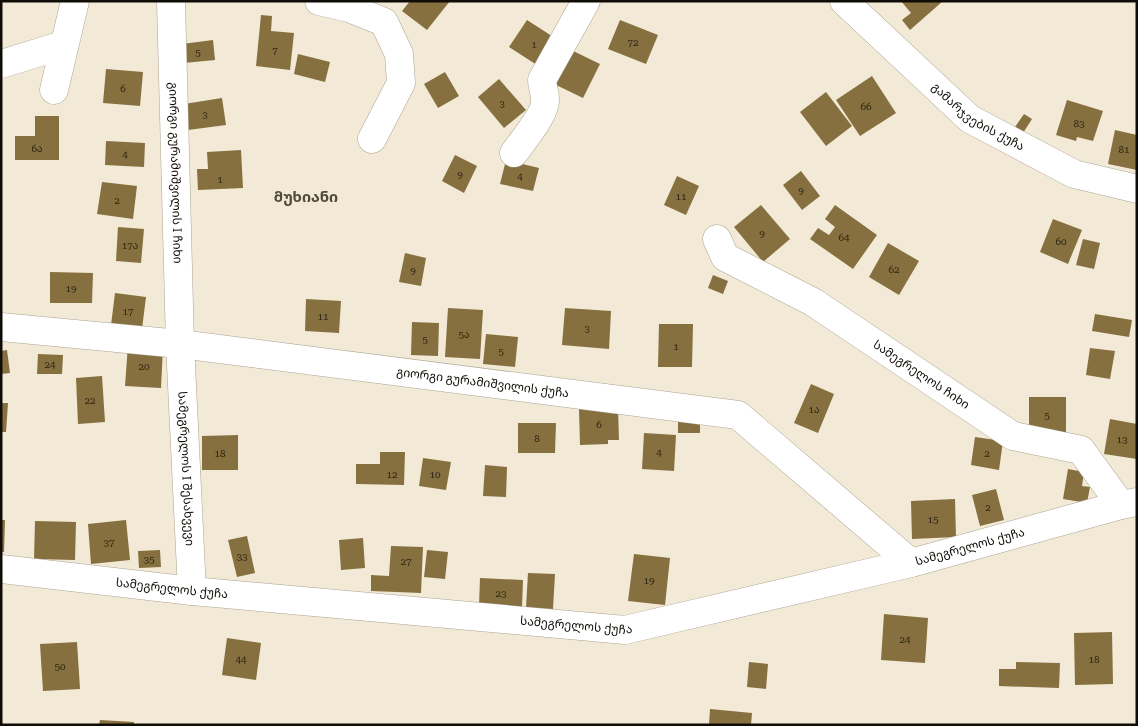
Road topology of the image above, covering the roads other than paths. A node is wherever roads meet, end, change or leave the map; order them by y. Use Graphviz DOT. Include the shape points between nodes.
graph roads {
  1 [pos="74,1"];
  2 [pos="171,1"];
  3 [pos="319,1"];
  4 [pos="586,1"];
  5 [pos="844,1"];
  6 [pos="64,45"];
  7 [pos="1,64"];
  8 [pos="54,90"];
  9 [pos="372,140"];
  10 [pos="514,153"];
  11 [pos="1137,189"];
  12 [pos="718,238"];
  13 [pos="1,327"];
  14 [pos="180,344"];
  15 [pos="1129,504"];
  16 [pos="911,563"];
  17 [pos="1,569"];
  18 [pos="192,591"];
  1 -- 6 [label="street"];
  2 -- 14 [label="street, გიორგი გურამიშვილის I ჩიხი"];
  3 -- 9 [label="street" via="349,8 384,22 399,54 401,83"];
  4 -- 10 [label="street" via="542,80 546,100 543,111"];
  5 -- 11 [label="street, გამარჯვების ქუჩა" via="970,119 1074,174"];
  6 -- 7 [label="street"];
  6 -- 8 [label="street"];
  12 -- 15 [label="street, სამეგრელოს ჩიხი" via="726,257 813,302 1013,436 1081,450"];
  13 -- 14 [label="street, გიორგი გურამიშვილის ქუჩა"];
  14 -- 16 [label="street, გიორგი გურამიშვილის ქუჩა" via="738,415"];
  14 -- 18 [label="street, სამეგრელოს I შესახვევი"];
  15 -- 16 [label="street, სამეგრელოს ქუჩა"];
  16 -- 18 [label="street, სამეგრელოს ქუჩა" via="625,630"];
  17 -- 18 [label="street, სამეგრელოს ქუჩა"];
}
